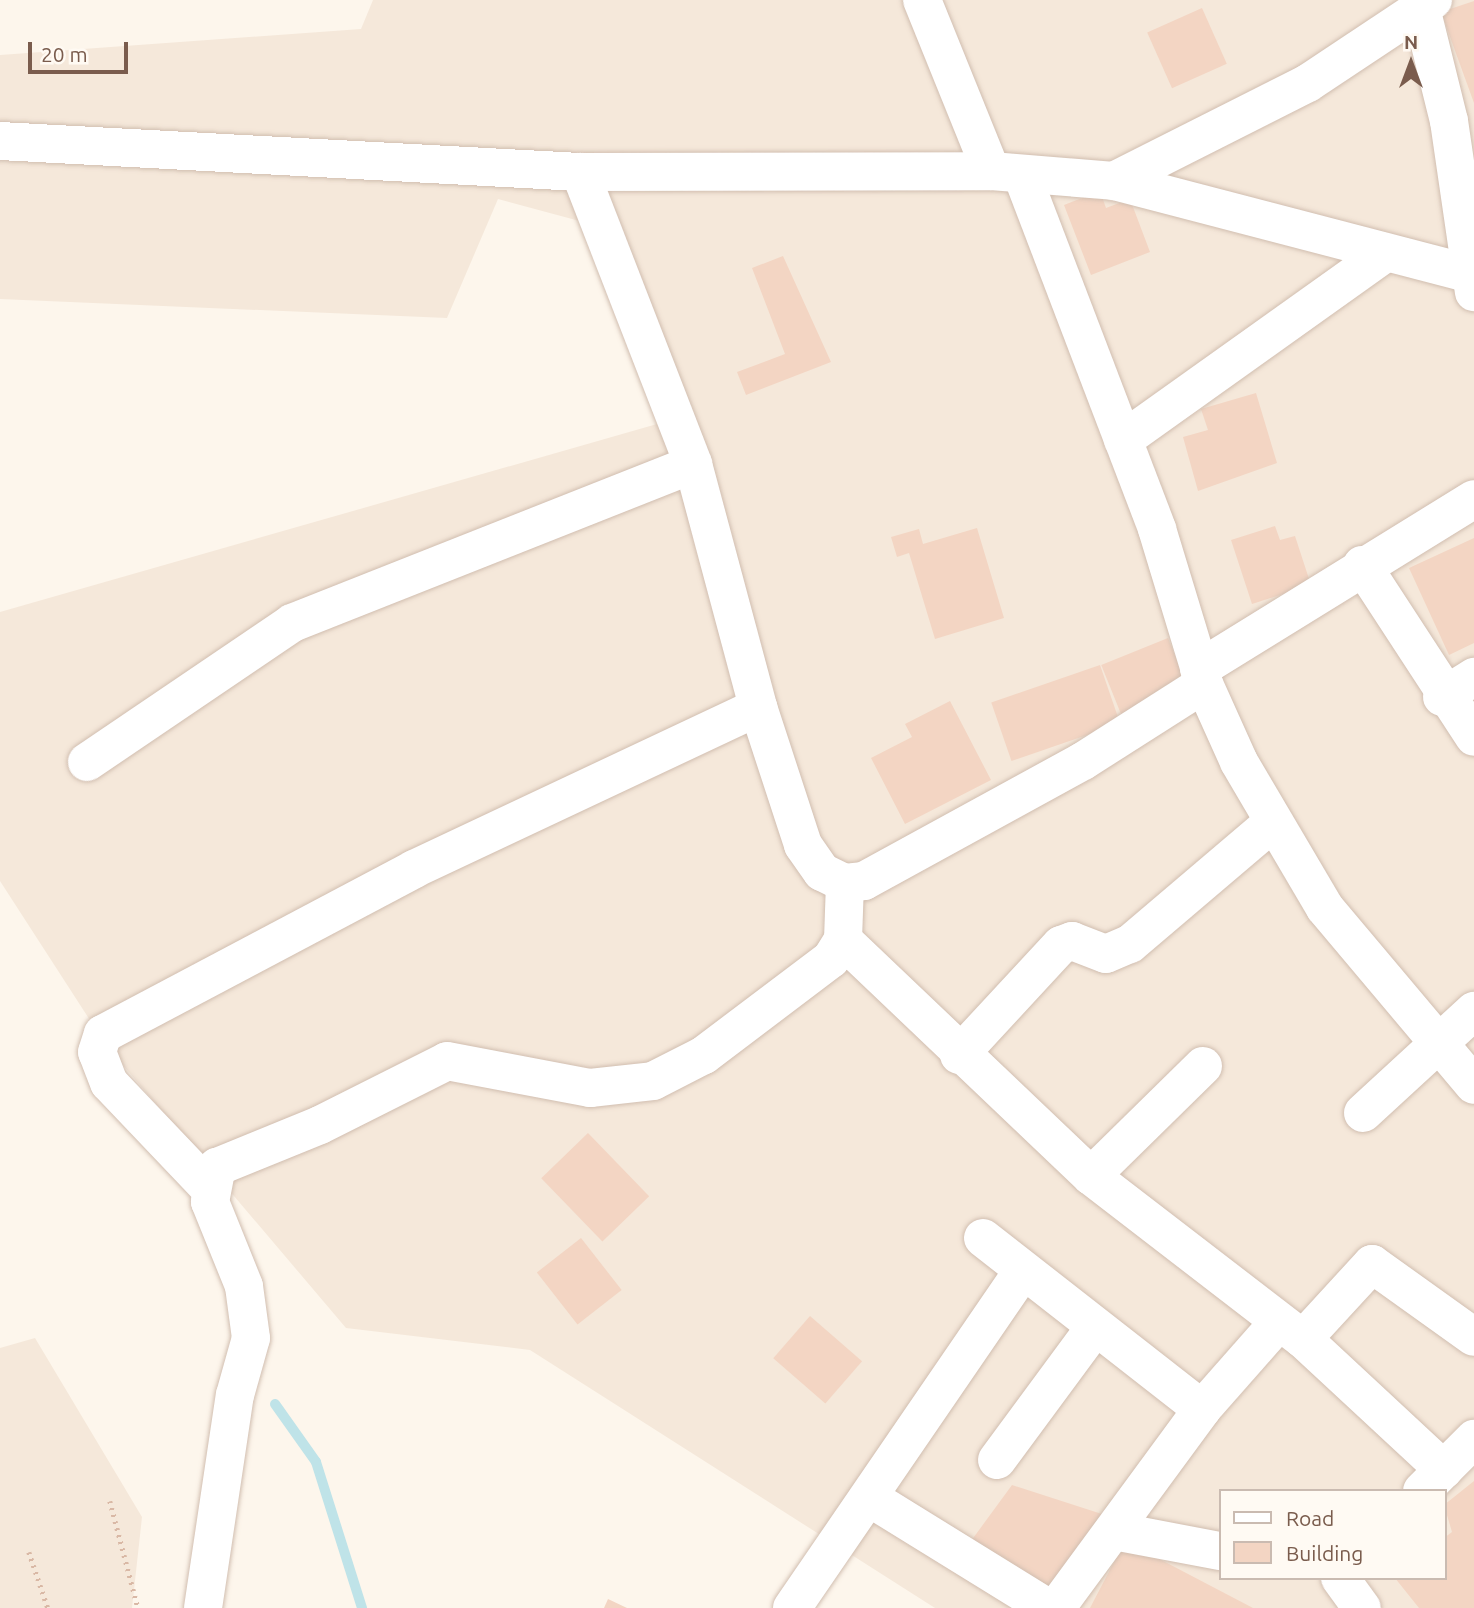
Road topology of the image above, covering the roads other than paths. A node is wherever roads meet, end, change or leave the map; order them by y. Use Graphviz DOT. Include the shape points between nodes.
graph roads {
  1 [pos="922,0"];
  2 [pos="1427,4"];
  3 [pos="0,141"];
  4 [pos="580,172"];
  5 [pos="1006,173"];
  6 [pos="1114,181"];
  7 [pos="1384,253"];
  8 [pos="1472,280"];
  9 [pos="1123,440"];
  10 [pos="693,464"];
  11 [pos="1474,499"];
  12 [pos="1362,565"];
  13 [pos="1202,677"];
  14 [pos="1474,677"];
  15 [pos="1442,697"];
  16 [pos="758,707"];
  17 [pos="1474,737"];
  18 [pos="87,762"];
  19 [pos="1272,823"];
  20 [pos="845,883"];
  21 [pos="843,940"];
  22 [pos="1474,1011"];
  23 [pos="1439,1043"];
  24 [pos="959,1055"];
  25 [pos="1203,1066"];
  26 [pos="1474,1085"];
  27 [pos="1363,1113"];
  28 [pos="1091,1176"];
  29 [pos="210,1189"];
  30 [pos="982,1238"];
  31 [pos="1021,1273"];
  32 [pos="1095,1326"];
  33 [pos="1290,1331"];
  34 [pos="1474,1337"];
  35 [pos="1202,1409"];
  36 [pos="1474,1439"];
  37 [pos="998,1460"];
  38 [pos="1433,1480"];
  39 [pos="870,1498"];
  40 [pos="1114,1531"];
  41 [pos="1218,1551"];
  42 [pos="1341,1580"];
  43 [pos="203,1608"];
  44 [pos="792,1608"];
  45 [pos="1048,1608"];
  46 [pos="1056,1608"];
  47 [pos="1362,1608"];
  1 -- 5 [label="street"];
  2 -- 6 [label="street" via="1308,83"];
  2 -- 8 [label="street"];
  3 -- 4 [label="street"];
  4 -- 5 [label="street"];
  4 -- 10 [label="street"];
  5 -- 6 [label="street"];
  5 -- 9 [label="street"];
  6 -- 7 [label="street"];
  7 -- 8 [label="street"];
  7 -- 9 [label="street"];
  9 -- 13 [label="street"];
  10 -- 16 [label="street"];
  10 -- 18 [label="street" via="292,623"];
  11 -- 12 [label="street"];
  12 -- 13 [label="street"];
  12 -- 15 [label="street"];
  13 -- 19 [label="street"];
  13 -- 20 [label="street" via="1071,767 895,865"];
  14 -- 15 [label="street"];
  15 -- 17 [label="street"];
  16 -- 20 [label="street" via="803,845 822,872"];
  16 -- 29 [label="street" via="414,869 103,1034 97,1052 109,1083"];
  19 -- 23 [label="street" via="1325,908"];
  19 -- 24 [label="street" via="1123,948 1106,954 1072,941 1061,945"];
  20 -- 21 [label="street"];
  21 -- 24 [label="street"];
  21 -- 29 [label="street" via="798,987 704,1055 653,1081 590,1088 447,1061 320,1125 217,1167"];
  22 -- 23 [label="street"];
  23 -- 26 [label="street"];
  23 -- 27 [label="street"];
  24 -- 28 [label="street"];
  25 -- 28 [label="street"];
  28 -- 33 [label="street"];
  29 -- 43 [label="street" via="213,1214 244,1286 251,1338 235,1395"];
  30 -- 31 [label="street"];
  31 -- 32 [label="street"];
  31 -- 39 [label="street"];
  32 -- 35 [label="street"];
  32 -- 37 [label="street"];
  33 -- 34 [label="street" via="1372,1264"];
  33 -- 35 [label="street"];
  33 -- 38 [label="street"];
  35 -- 40 [label="street"];
  36 -- 38 [label="street"];
  39 -- 44 [label="street"];
  39 -- 45 [label="street"];
  40 -- 41 [label="street"];
  40 -- 46 [label="street"];
  42 -- 47 [label="street"];
}
